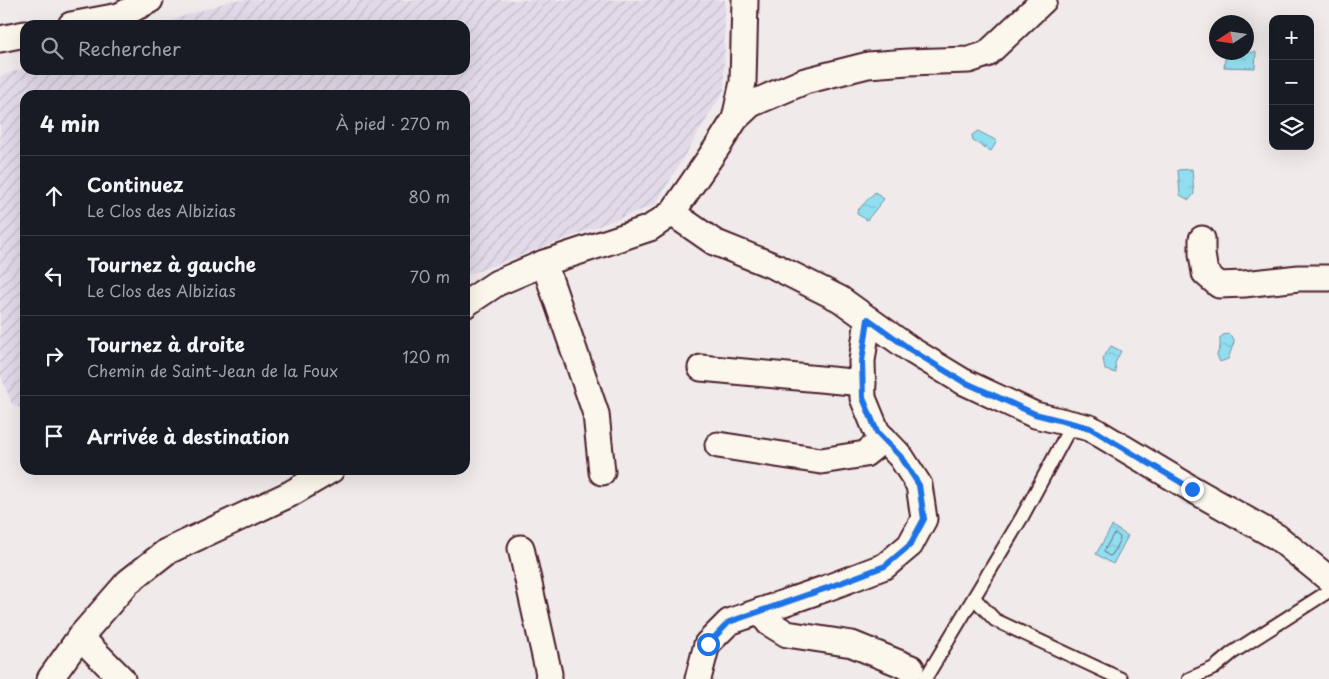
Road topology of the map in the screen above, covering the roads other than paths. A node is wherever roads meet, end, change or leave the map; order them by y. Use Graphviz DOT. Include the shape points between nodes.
graph roads {
  1 [pos="150,0"];
  2 [pos="745,0"];
  3 [pos="1044,0"];
  4 [pos="98,20"];
  5 [pos="20,35"];
  6 [pos="0,39"];
  7 [pos="735,119"];
  8 [pos="672,213"];
  9 [pos="1202,239"];
  10 [pos="544,263"];
  11 [pos="1329,278"];
  12 [pos="470,301"];
  13 [pos="868,319"];
  14 [pos="701,368"];
  15 [pos="863,383"];
  16 [pos="1072,424"];
  17 [pos="884,439"];
  18 [pos="718,445"];
  19 [pos="602,472"];
  20 [pos="322,475"];
  21 [pos="521,548"];
  22 [pos="1329,579"];
  23 [pos="1329,591"];
  24 [pos="974,598"];
  25 [pos="760,611"];
  26 [pos="80,637"];
  27 [pos="918,674"];
  28 [pos="50,679"];
  29 [pos="122,679"];
  30 [pos="548,679"];
  31 [pos="698,679"];
  32 [pos="1121,679"];
  33 [pos="1189,679"];
  1 -- 4 [label="street" via="119,16"];
  2 -- 7 [label="street" via="743,82"];
  3 -- 7 [label="street" via="987,54 969,60 868,65 805,81 751,104"];
  5 -- 6 [label="street"];
  7 -- 8 [label="street"];
  8 -- 10 [label="street" via="650,228"];
  8 -- 13 [label="street" via="714,242 776,267 840,299"];
  9 -- 11 [label="street" via="1205,273 1219,285"];
  10 -- 12 [label="street" via="497,283"];
  10 -- 19 [label="street" via="596,414"];
  13 -- 15 [label="street" via="862,361"];
  13 -- 16 [label="street" via="962,381 1035,414"];
  14 -- 15 [label="street"];
  15 -- 17 [label="street" via="863,398 877,432"];
  16 -- 22 [label="street" via="1090,428 1277,537"];
  16 -- 24 [label="lane"];
  17 -- 18 [label="street" via="864,454 821,460"];
  17 -- 25 [label="street" via="901,457 919,485 924,519 910,545 885,566"];
  20 -- 26 [label="street" via="290,494 166,552 128,582"];
  21 -- 30 [label="street"];
  23 -- 33 [label="lane" via="1214,668"];
  24 -- 27 [label="lane"];
  24 -- 32 [label="lane" via="995,620"];
  25 -- 27 [label="street" via="769,623 787,634 852,644"];
  25 -- 31 [label="street" via="729,622 708,644"];
  26 -- 28 [label="street"];
  26 -- 29 [label="street"];
}
